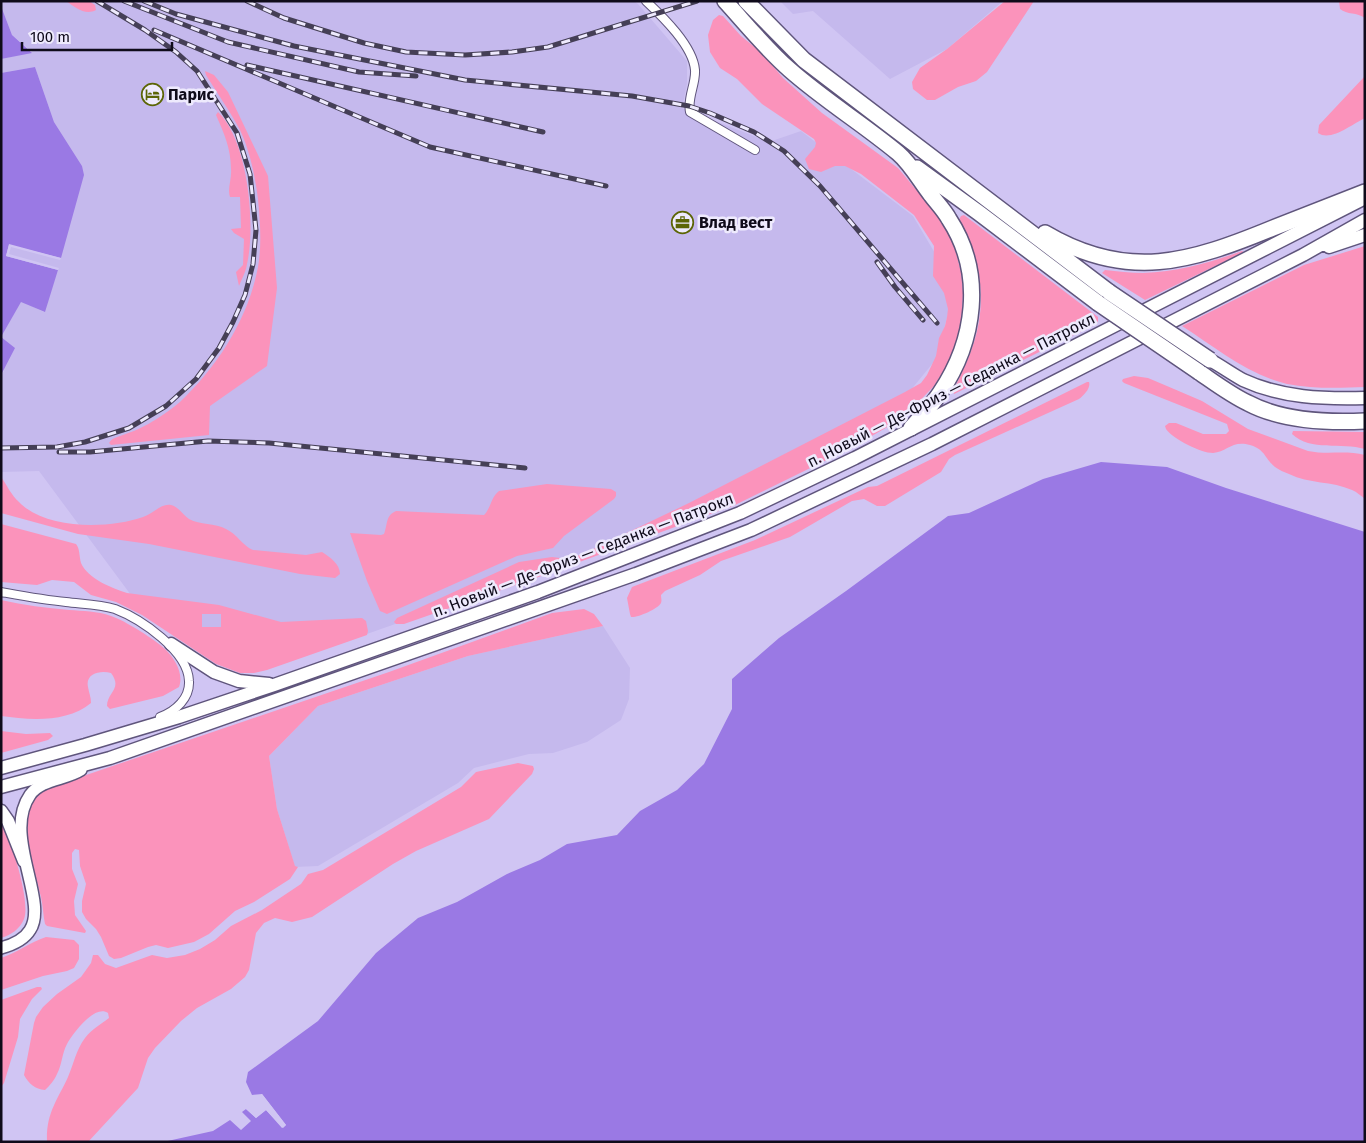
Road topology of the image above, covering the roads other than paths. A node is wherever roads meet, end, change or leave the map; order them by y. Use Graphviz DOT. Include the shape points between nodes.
graph roads {
  1 [pos="646,1"];
  2 [pos="725,1"];
  3 [pos="746,1"];
  4 [pos="755,150"];
  5 [pos="903,159"];
  6 [pos="1365,192"];
  7 [pos="1365,198"];
  8 [pos="997,205"];
  9 [pos="1365,220"];
  10 [pos="1365,235"];
  11 [pos="1302,255"];
  12 [pos="1210,360"];
  13 [pos="1365,398"];
  14 [pos="1365,421"];
  15 [pos="911,428"];
  16 [pos="1,592"];
  17 [pos="171,644"];
  18 [pos="274,685"];
  19 [pos="85,746"];
  20 [pos="88,765"];
  21 [pos="1,768"];
  22 [pos="1,786"];
  23 [pos="1,811"];
  24 [pos="24,861"];
  25 [pos="1,948"];
  1 -- 4 [label="street" via="689,50 695,70 690,112"];
  2 -- 5 [label="highway" via="791,71"];
  3 -- 8 [label="highway" via="804,60"];
  5 -- 14 [label="highway, bridge" via="1098,303 1248,403 1266,411 1315,420"];
  5 -- 15 [label="highway" via="950,219 963,246 972,294 969,330 957,363 940,394"];
  6 -- 8 [label="highway" via="1209,252 1164,262 1140,263 1085,253"];
  7 -- 15 [label="main road, п. Новый — Де-Фриз — Седанка — Патрокл"];
  8 -- 12 [label="highway, bridge" via="1109,292"];
  9 -- 11 [label="main road, п. Новый — Де-Фриз — Седанка — Патрокл"];
  10 -- 11 [label="main road"];
  11 -- 20 [label="main road, п. Новый — Де-Фриз — Седанка — Патрокл" via="932,444 751,530 636,574"];
  12 -- 13 [label="main road" via="1242,379 1284,395"];
  15 -- 18 [label="main road, п. Новый — Де-Фриз — Седанка — Патрокл" via="740,514 538,592"];
  16 -- 17 [label="street" via="115,610"];
  17 -- 18 [label="main road" via="214,672 239,681"];
  17 -- 19 [label="street" via="189,674 187,695 180,704 168,714 96,737"];
  18 -- 19 [label="main road, п. Новый — Де-Фриз — Седанка — Патрокл"];
  19 -- 21 [label="main road, п. Новый — Де-Фриз — Седанка — Патрокл"];
  20 -- 22 [label="main road, п. Новый — Де-Фриз — Седанка — Патрокл"];
  20 -- 24 [label="main road" via="44,784 31,794 22,812"];
  23 -- 24 [label="main road"];
  24 -- 25 [label="main road" via="34,902 33,922 22,939"];
}
